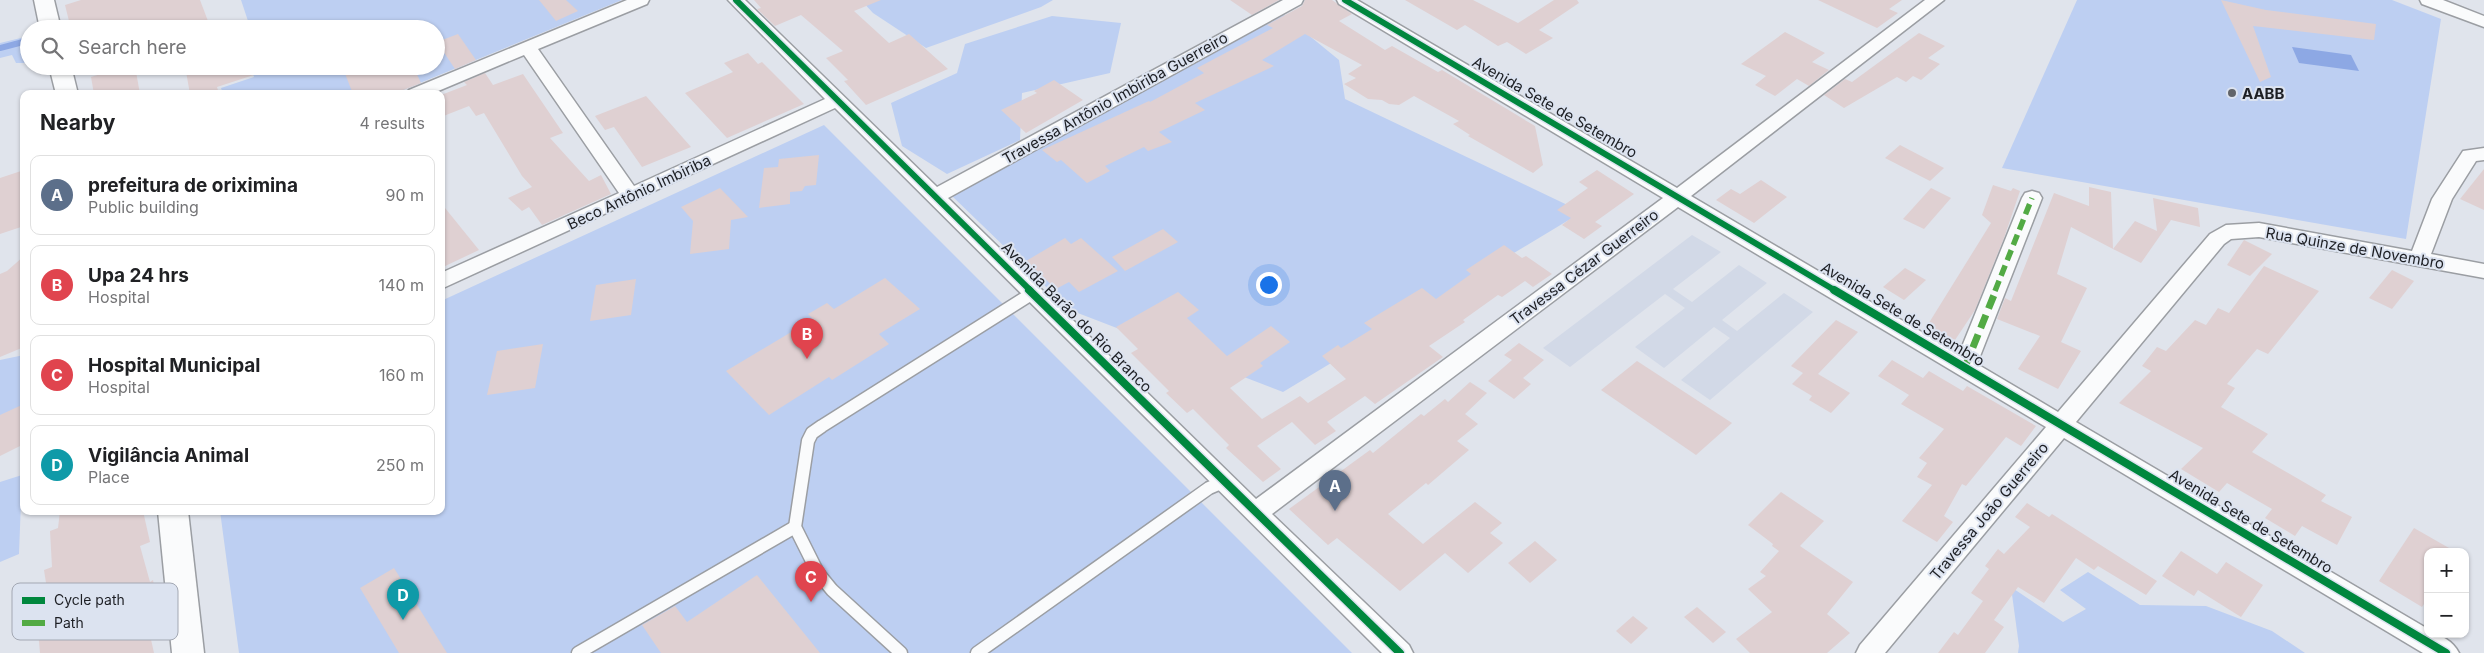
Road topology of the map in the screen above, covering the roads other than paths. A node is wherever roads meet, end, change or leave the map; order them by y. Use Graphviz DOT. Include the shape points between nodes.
graph roads {
  1 [pos="44,0"];
  2 [pos="641,0"];
  3 [pos="736,0"];
  4 [pos="1295,0"];
  5 [pos="1345,0"];
  6 [pos="1936,0"];
  7 [pos="2428,0"];
  8 [pos="49,20"];
  9 [pos="2484,22"];
  10 [pos="528,48"];
  11 [pos="62,75"];
  12 [pos="66,90"];
  13 [pos="425,90"];
  14 [pos="836,100"];
  15 [pos="2480,153"];
  16 [pos="631,195"];
  17 [pos="936,196"];
  18 [pos="1679,196"];
  19 [pos="2032,198"];
  20 [pos="2226,232"];
  21 [pos="2418,259"];
  22 [pos="2484,272"];
  23 [pos="445,280"];
  24 [pos="1033,293"];
  25 [pos="1966,367"];
  26 [pos="2063,424"];
  27 [pos="1223,482"];
  28 [pos="1255,513"];
  29 [pos="172,515"];
  30 [pos="795,526"];
  31 [pos="188,653"];
  32 [pos="578,653"];
  33 [pos="901,653"];
  34 [pos="977,653"];
  35 [pos="1400,653"];
  36 [pos="1869,653"];
  37 [pos="2446,653"];
  1 -- 8 [label="street"];
  2 -- 10 [label="street"];
  3 -- 14 [label="street, Avenida Barão do Rio Branco"];
  4 -- 17 [label="street, Travessa Antônio Imbiriba Guerreiro"];
  5 -- 18 [label="street, Avenida Sete de Setembro"];
  6 -- 18 [label="street, Travessa Cézar Guerreiro"];
  7 -- 9 [label="street"];
  10 -- 13 [label="street"];
  10 -- 16 [label="street"];
  11 -- 12 [label="street"];
  14 -- 16 [label="street, Beco Antônio Imbiriba"];
  14 -- 17 [label="street, Avenida Barão do Rio Branco"];
  15 -- 21 [label="street" via="2470,155 2442,199"];
  16 -- 23 [label="street, Beco Antônio Imbiriba"];
  17 -- 24 [label="street, Avenida Barão do Rio Branco"];
  18 -- 25 [label="street, Avenida Sete de Setembro"];
  18 -- 28 [label="street, Travessa Cézar Guerreiro"];
  19 -- 25 [label="street"];
  20 -- 21 [label="street, Rua Quinze de Novembro" via="2259,230"];
  20 -- 26 [label="street, Travessa João Guerreiro"];
  21 -- 22 [label="street, Rua Quinze de Novembro"];
  24 -- 27 [label="street, Avenida Barão do Rio Branco"];
  24 -- 30 [label="lane" via="812,433 805,450"];
  25 -- 26 [label="street, Avenida Sete de Setembro"];
  26 -- 36 [label="street, Travessa João Guerreiro"];
  26 -- 37 [label="street, Avenida Sete de Setembro"];
  27 -- 28 [label="street, Avenida Barão do Rio Branco"];
  27 -- 34 [label="lane" via="1209,488"];
  28 -- 35 [label="street, Avenida Barão do Rio Branco"];
  29 -- 31 [label="street"];
  30 -- 32 [label="lane"];
  30 -- 33 [label="lane" via="818,574"];
}
